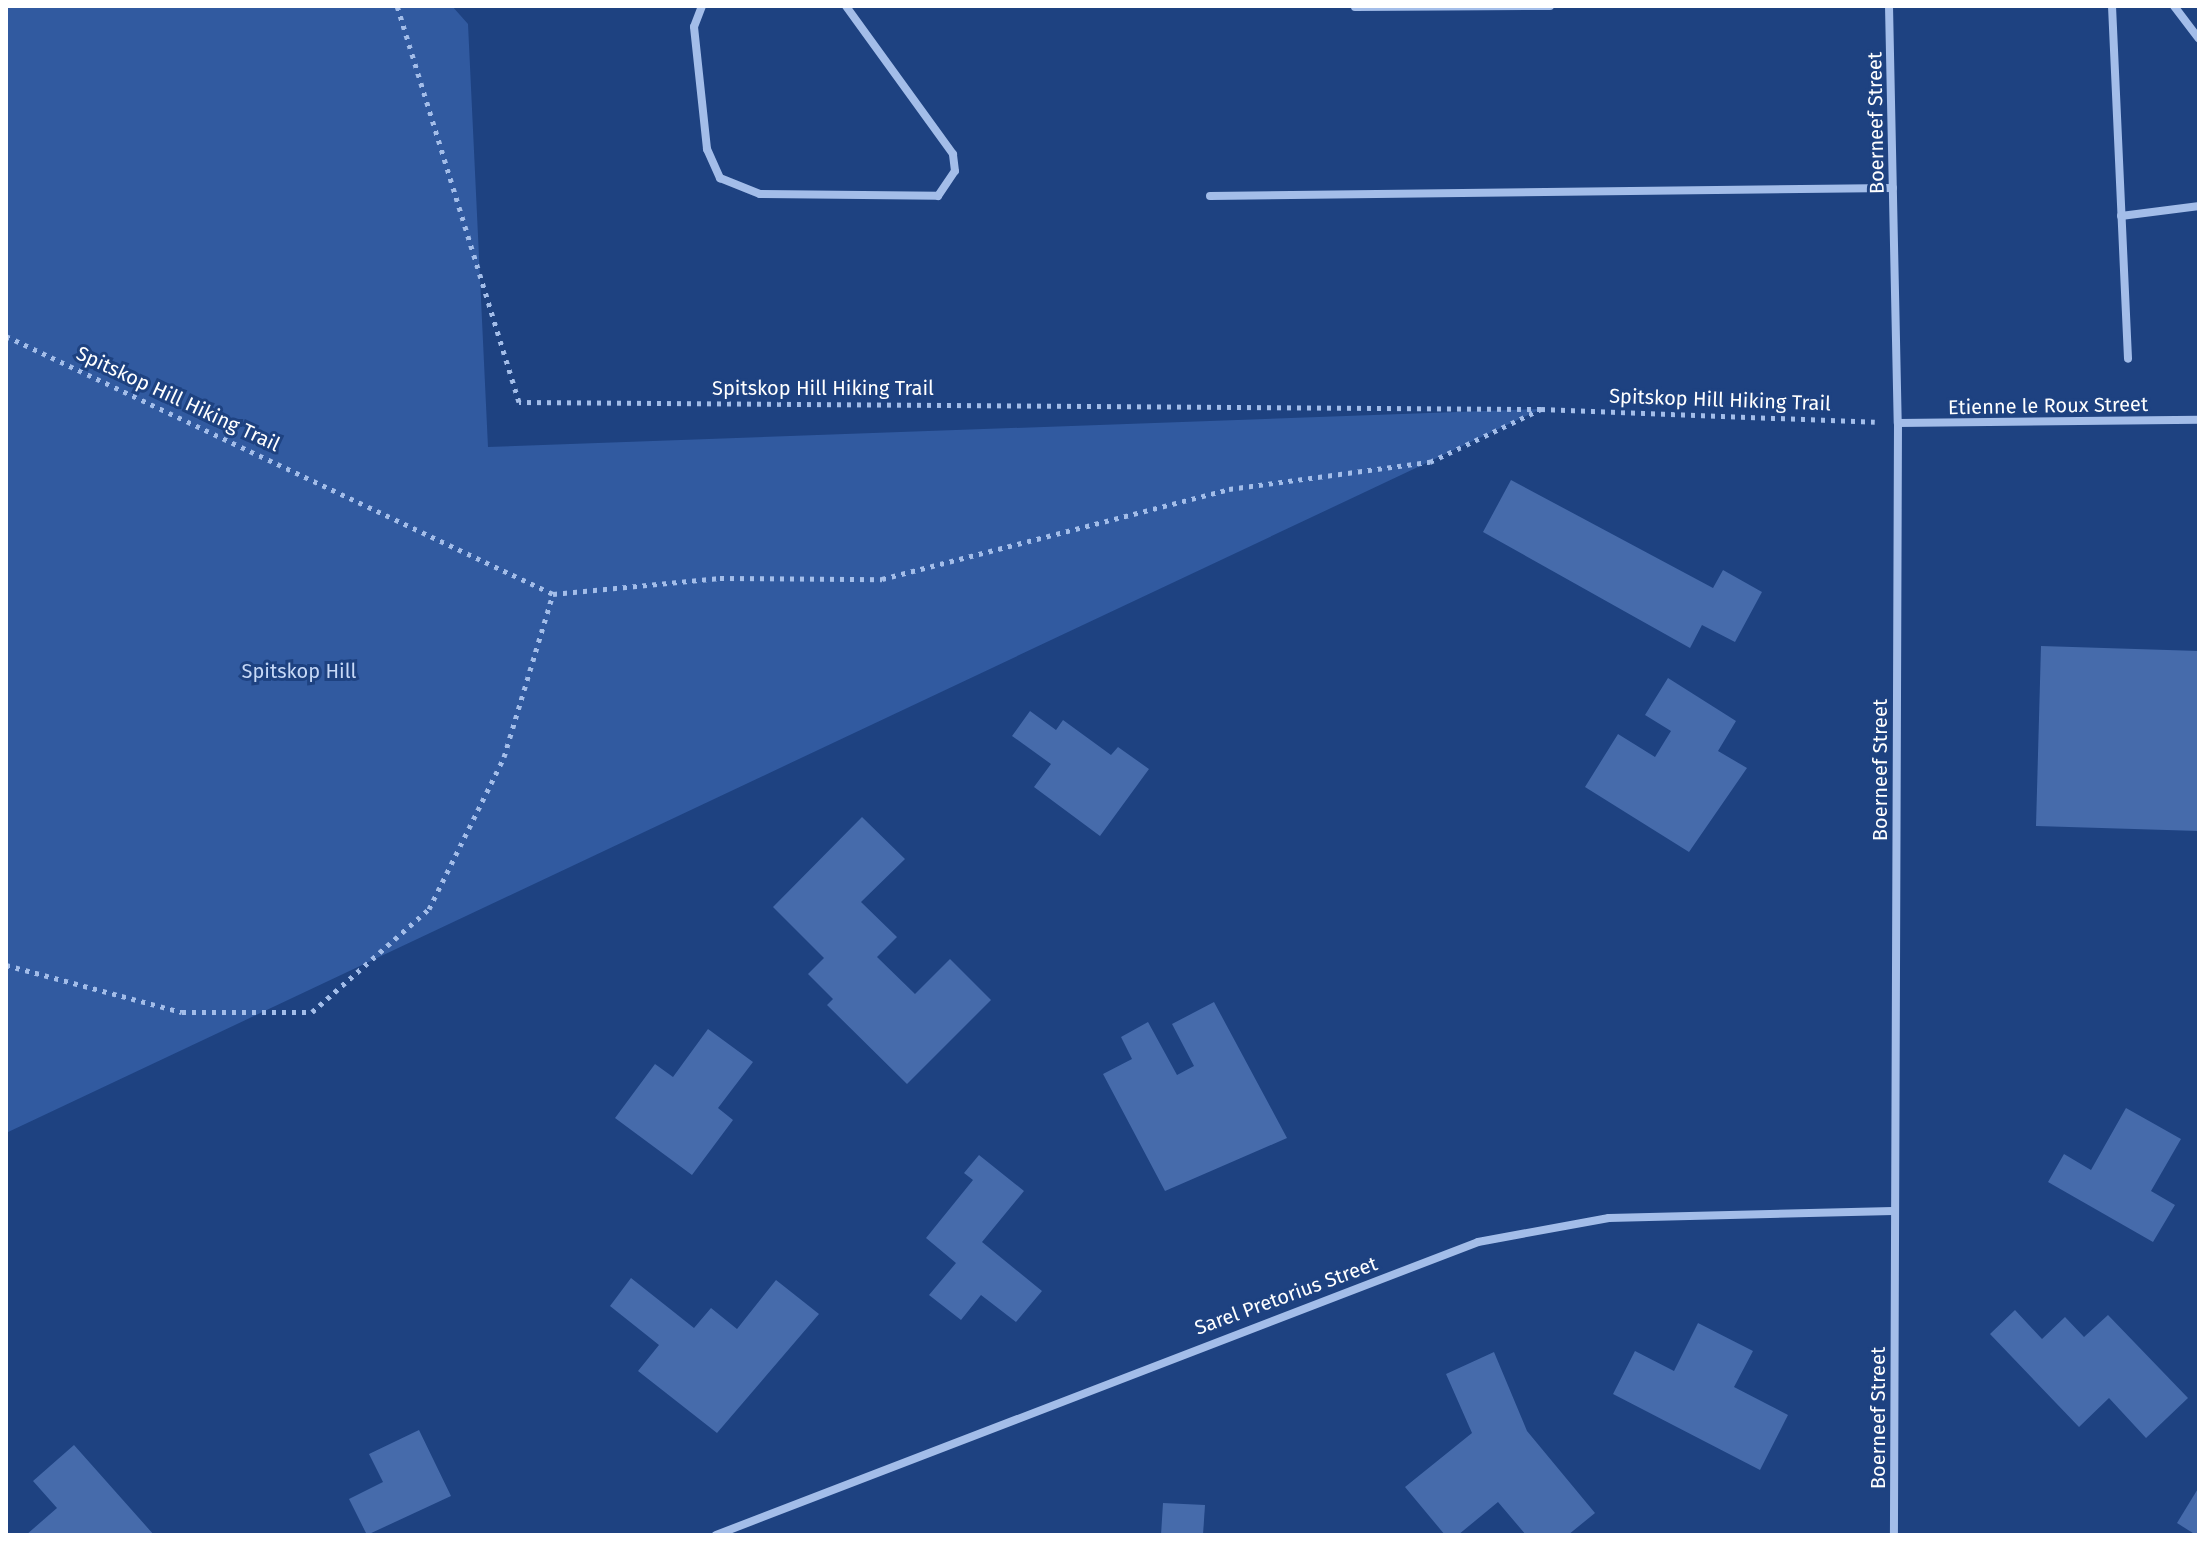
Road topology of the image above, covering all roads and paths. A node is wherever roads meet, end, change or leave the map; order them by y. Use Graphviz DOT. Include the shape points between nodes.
graph roads {
  1 [pos="397,6"];
  2 [pos="702,6"];
  3 [pos="846,6"];
  4 [pos="1550,6"];
  5 [pos="1889,6"];
  6 [pos="2112,6"];
  7 [pos="2174,6"];
  8 [pos="1355,7"];
  9 [pos="2199,39"];
  10 [pos="1893,188"];
  11 [pos="1210,196"];
  12 [pos="2199,206"];
  13 [pos="2121,216"];
  14 [pos="6,336"];
  15 [pos="2128,359"];
  16 [pos="1541,409"];
  17 [pos="2199,420"];
  18 [pos="1898,423"];
  19 [pos="553,594"];
  20 [pos="6,965"];
  21 [pos="1893,1211"];
  22 [pos="716,1535"];
  23 [pos="1894,1535"];
  1 -- 16 [label="path, Spitskop Hill Hiking Trail" via="519,402"];
  2 -- 3 [label="street" via="694,27 707,149 720,178 760,194 938,196 950,185 953,154"];
  4 -- 8 [label="street"];
  5 -- 10 [label="street, Boerneef Street"];
  6 -- 13 [label="street"];
  7 -- 9 [label="street"];
  10 -- 11 [label="street"];
  10 -- 18 [label="street, Boerneef Street"];
  12 -- 13 [label="street"];
  13 -- 15 [label="street"];
  14 -- 19 [label="path, Spitskop Hill Hiking Trail"];
  16 -- 18 [label="path, Spitskop Hill Hiking Trail"];
  16 -- 19 [label="path, Spitskop Hill Hiking Trail" via="1430,462 1229,489 882,579 720,578"];
  17 -- 18 [label="street, Etienne le Roux Street"];
  18 -- 21 [label="street, Boerneef Street"];
  19 -- 20 [label="path" via="504,757 429,909 312,1012 182,1012"];
  21 -- 22 [label="street, Sarel Pretorius Street" via="1609,1218 1478,1242"];
  21 -- 23 [label="street, Boerneef Street"];
}
